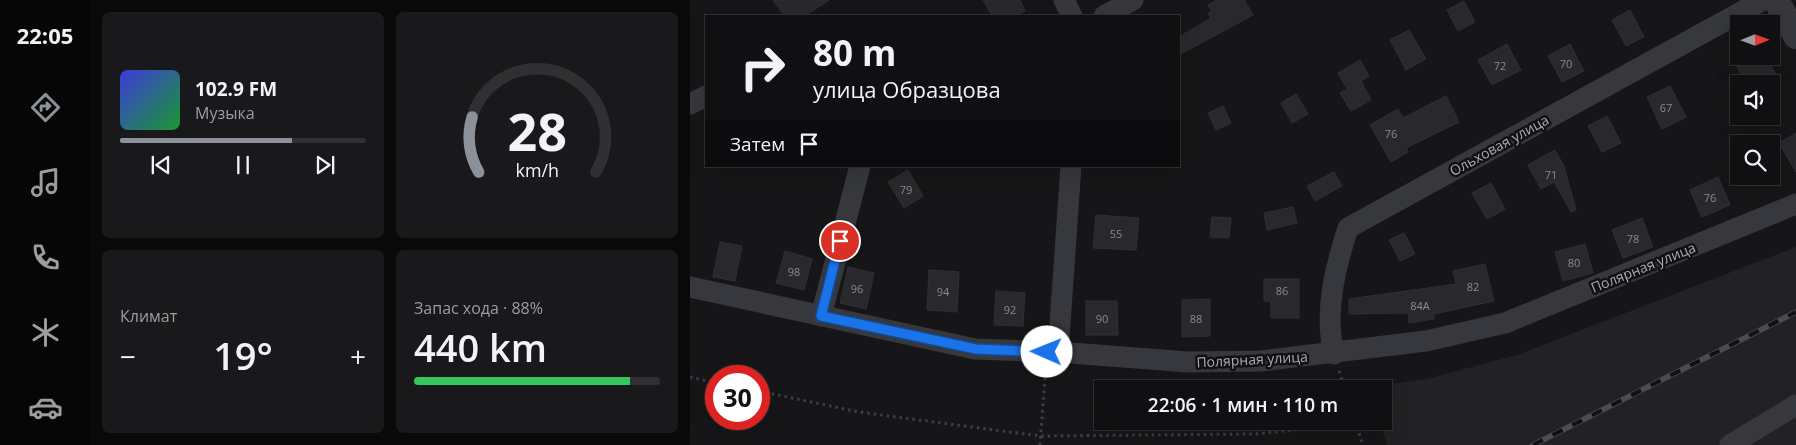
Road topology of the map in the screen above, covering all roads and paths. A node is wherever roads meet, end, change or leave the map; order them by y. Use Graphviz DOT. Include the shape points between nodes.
graph roads {
  1 [pos="1064,0"];
  2 [pos="1133,0"];
  3 [pos="1763,0"];
  4 [pos="1776,0"];
  5 [pos="1072,15"];
  6 [pos="1106,15"];
  7 [pos="1796,36"];
  8 [pos="705,96"];
  9 [pos="690,104"];
  10 [pos="860,167"];
  11 [pos="1070,167"];
  12 [pos="1796,204"];
  13 [pos="690,287"];
  14 [pos="821,316"];
  15 [pos="1035,352"];
  16 [pos="1058,352"];
  17 [pos="1334,354"];
  18 [pos="690,377"];
  19 [pos="705,380"];
  20 [pos="770,393"];
  21 [pos="1796,405"];
  22 [pos="1292,430"];
  23 [pos="1358,430"];
  24 [pos="1040,436"];
  25 [pos="1040,445"];
  26 [pos="1363,445"];
  27 [pos="1730,445"];
  1 -- 5 [label="street"];
  2 -- 6 [label="street"];
  3 -- 17 [label="street, Ольховая улица" via="1348,228 1332,295 1330,339"];
  4 -- 7 [label="street"];
  8 -- 9 [label="street"];
  10 -- 14 [label="street"];
  11 -- 16 [label="street"];
  12 -- 17 [label="street, Полярная улица" via="1506,322 1426,341"];
  13 -- 14 [label="street, Полярная улица"];
  14 -- 15 [label="street, Полярная улица" via="976,349"];
  15 -- 16 [label="street, Полярная улица"];
  15 -- 24 [label="path" via="1045,378"];
  16 -- 17 [label="street, Полярная улица" via="1188,362 1261,361"];
  18 -- 19 [label="path"];
  20 -- 24 [label="path" via="859,412"];
  21 -- 27 [label="street"];
  22 -- 24 [label="path" via="1255,434"];
  23 -- 26 [label="path"];
  24 -- 25 [label="path"];
}
